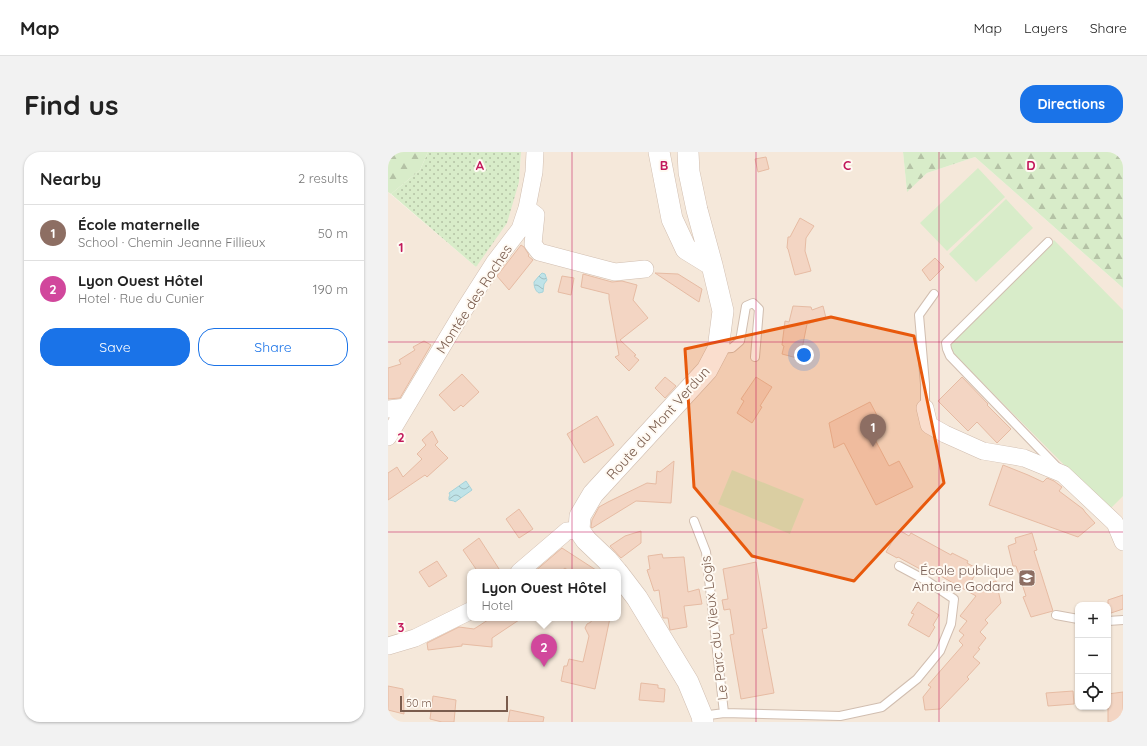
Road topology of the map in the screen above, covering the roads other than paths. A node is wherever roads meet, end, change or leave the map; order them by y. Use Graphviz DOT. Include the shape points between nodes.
graph roads {
  1 [pos="535,152"];
  2 [pos="660,152"];
  3 [pos="688,152"];
  4 [pos="527,208"];
  5 [pos="1048,242"];
  6 [pos="712,265"];
  7 [pos="645,269"];
  8 [pos="934,294"];
  9 [pos="718,349"];
  10 [pos="755,358"];
  11 [pos="406,407"];
  12 [pos="925,408"];
  13 [pos="388,409"];
  14 [pos="388,437"];
  15 [pos="1063,474"];
  16 [pos="694,521"];
  17 [pos="1119,521"];
  18 [pos="579,530"];
  19 [pos="1123,542"];
  20 [pos="899,566"];
  21 [pos="523,569"];
  22 [pos="614,569"];
  23 [pos="621,578"];
  24 [pos="467,612"];
  25 [pos="1056,615"];
  26 [pos="1075,618"];
  27 [pos="1123,620"];
  28 [pos="1111,621"];
  29 [pos="388,646"];
  30 [pos="724,713"];
  31 [pos="702,719"];
  1 -- 4 [label="street, Montée des Roches"];
  2 -- 6 [label="street" via="672,219 686,248"];
  3 -- 6 [label="street, Route du Mont Verdun" via="689,172 697,210"];
  4 -- 7 [label="street" via="536,215 533,244 539,252 615,272"];
  4 -- 11 [label="street, Montée des Roches" via="520,229 494,263"];
  5 -- 15 [label="lane" via="946,343 946,349"];
  6 -- 9 [label="street, Route du Mont Verdun" via="723,311"];
  8 -- 12 [label="lane" via="919,315"];
  9 -- 10 [label="lane" via="732,348 740,341 746,306 753,303 759,309"];
  9 -- 18 [label="street, Route du Mont Verdun" via="708,370 593,494 580,516"];
  11 -- 13 [label="street"];
  11 -- 14 [label="street, Montée des Roches"];
  12 -- 15 [label="street" via="929,425 945,434 983,451 1024,458"];
  15 -- 17 [label="street"];
  16 -- 30 [label="lane, Le Parc du Vieux Logis" via="706,552"];
  17 -- 19 [label="street"];
  18 -- 21 [label="street" via="567,531"];
  18 -- 22 [label="street"];
  20 -- 30 [label="lane, Le Parc du Vieux Logis" via="928,581 954,599 951,624 940,652 917,679 882,707 840,716"];
  23 -- 31 [label="street" via="637,598 688,682"];
  24 -- 29 [label="street" via="415,638"];
  25 -- 26 [label="lane"];
  27 -- 28 [label="lane"];
  30 -- 31 [label="lane, Le Parc du Vieux Logis"];
}
